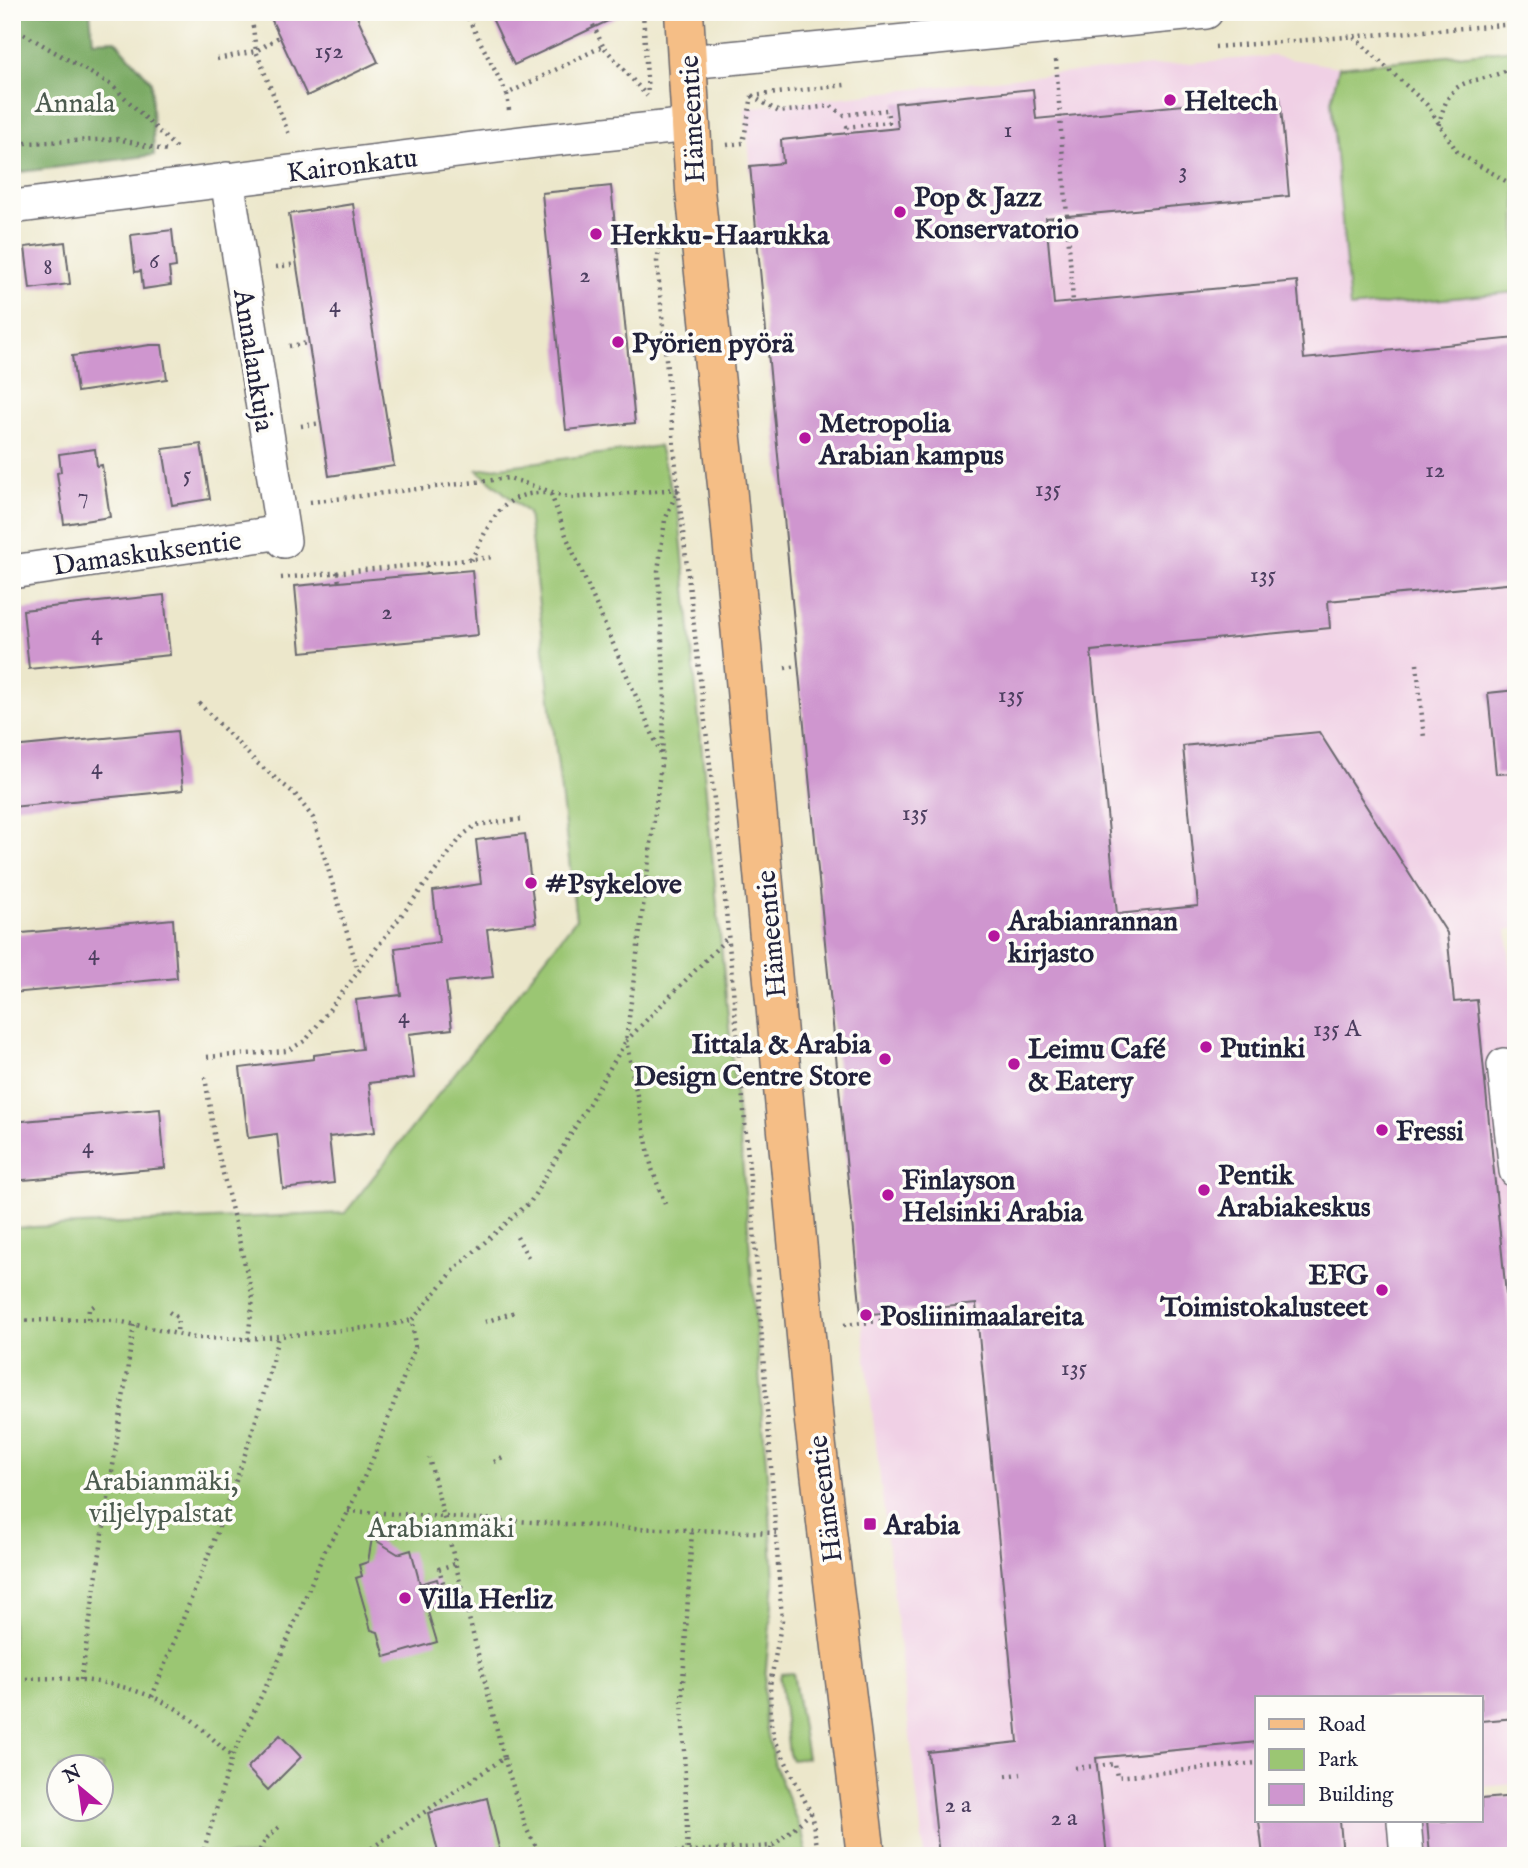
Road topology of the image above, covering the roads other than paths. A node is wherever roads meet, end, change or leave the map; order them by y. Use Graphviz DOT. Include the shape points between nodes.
graph roads {
  1 [pos="684,12"];
  2 [pos="1206,12"];
  3 [pos="688,62"];
  4 [pos="691,125"];
  5 [pos="227,179"];
  6 [pos="12,208"];
  7 [pos="283,537"];
  8 [pos="12,572"];
  9 [pos="1504,1065"];
  10 [pos="1516,1171"];
  11 [pos="1404,1822"];
  12 [pos="866,1856"];
  13 [pos="1407,1856"];
  1 -- 3 [label="main road, Hämeentie"];
  2 -- 3 [label="street"];
  3 -- 4 [label="main road, Hämeentie"];
  4 -- 5 [label="street, Kaironkatu"];
  4 -- 12 [label="main road, Hämeentie" via="814,1422"];
  5 -- 6 [label="street, Kaironkatu"];
  5 -- 7 [label="street, Annalankuja"];
  7 -- 8 [label="street, Damaskuksentie"];
  9 -- 10 [label="street"];
  11 -- 13 [label="street"];
}
